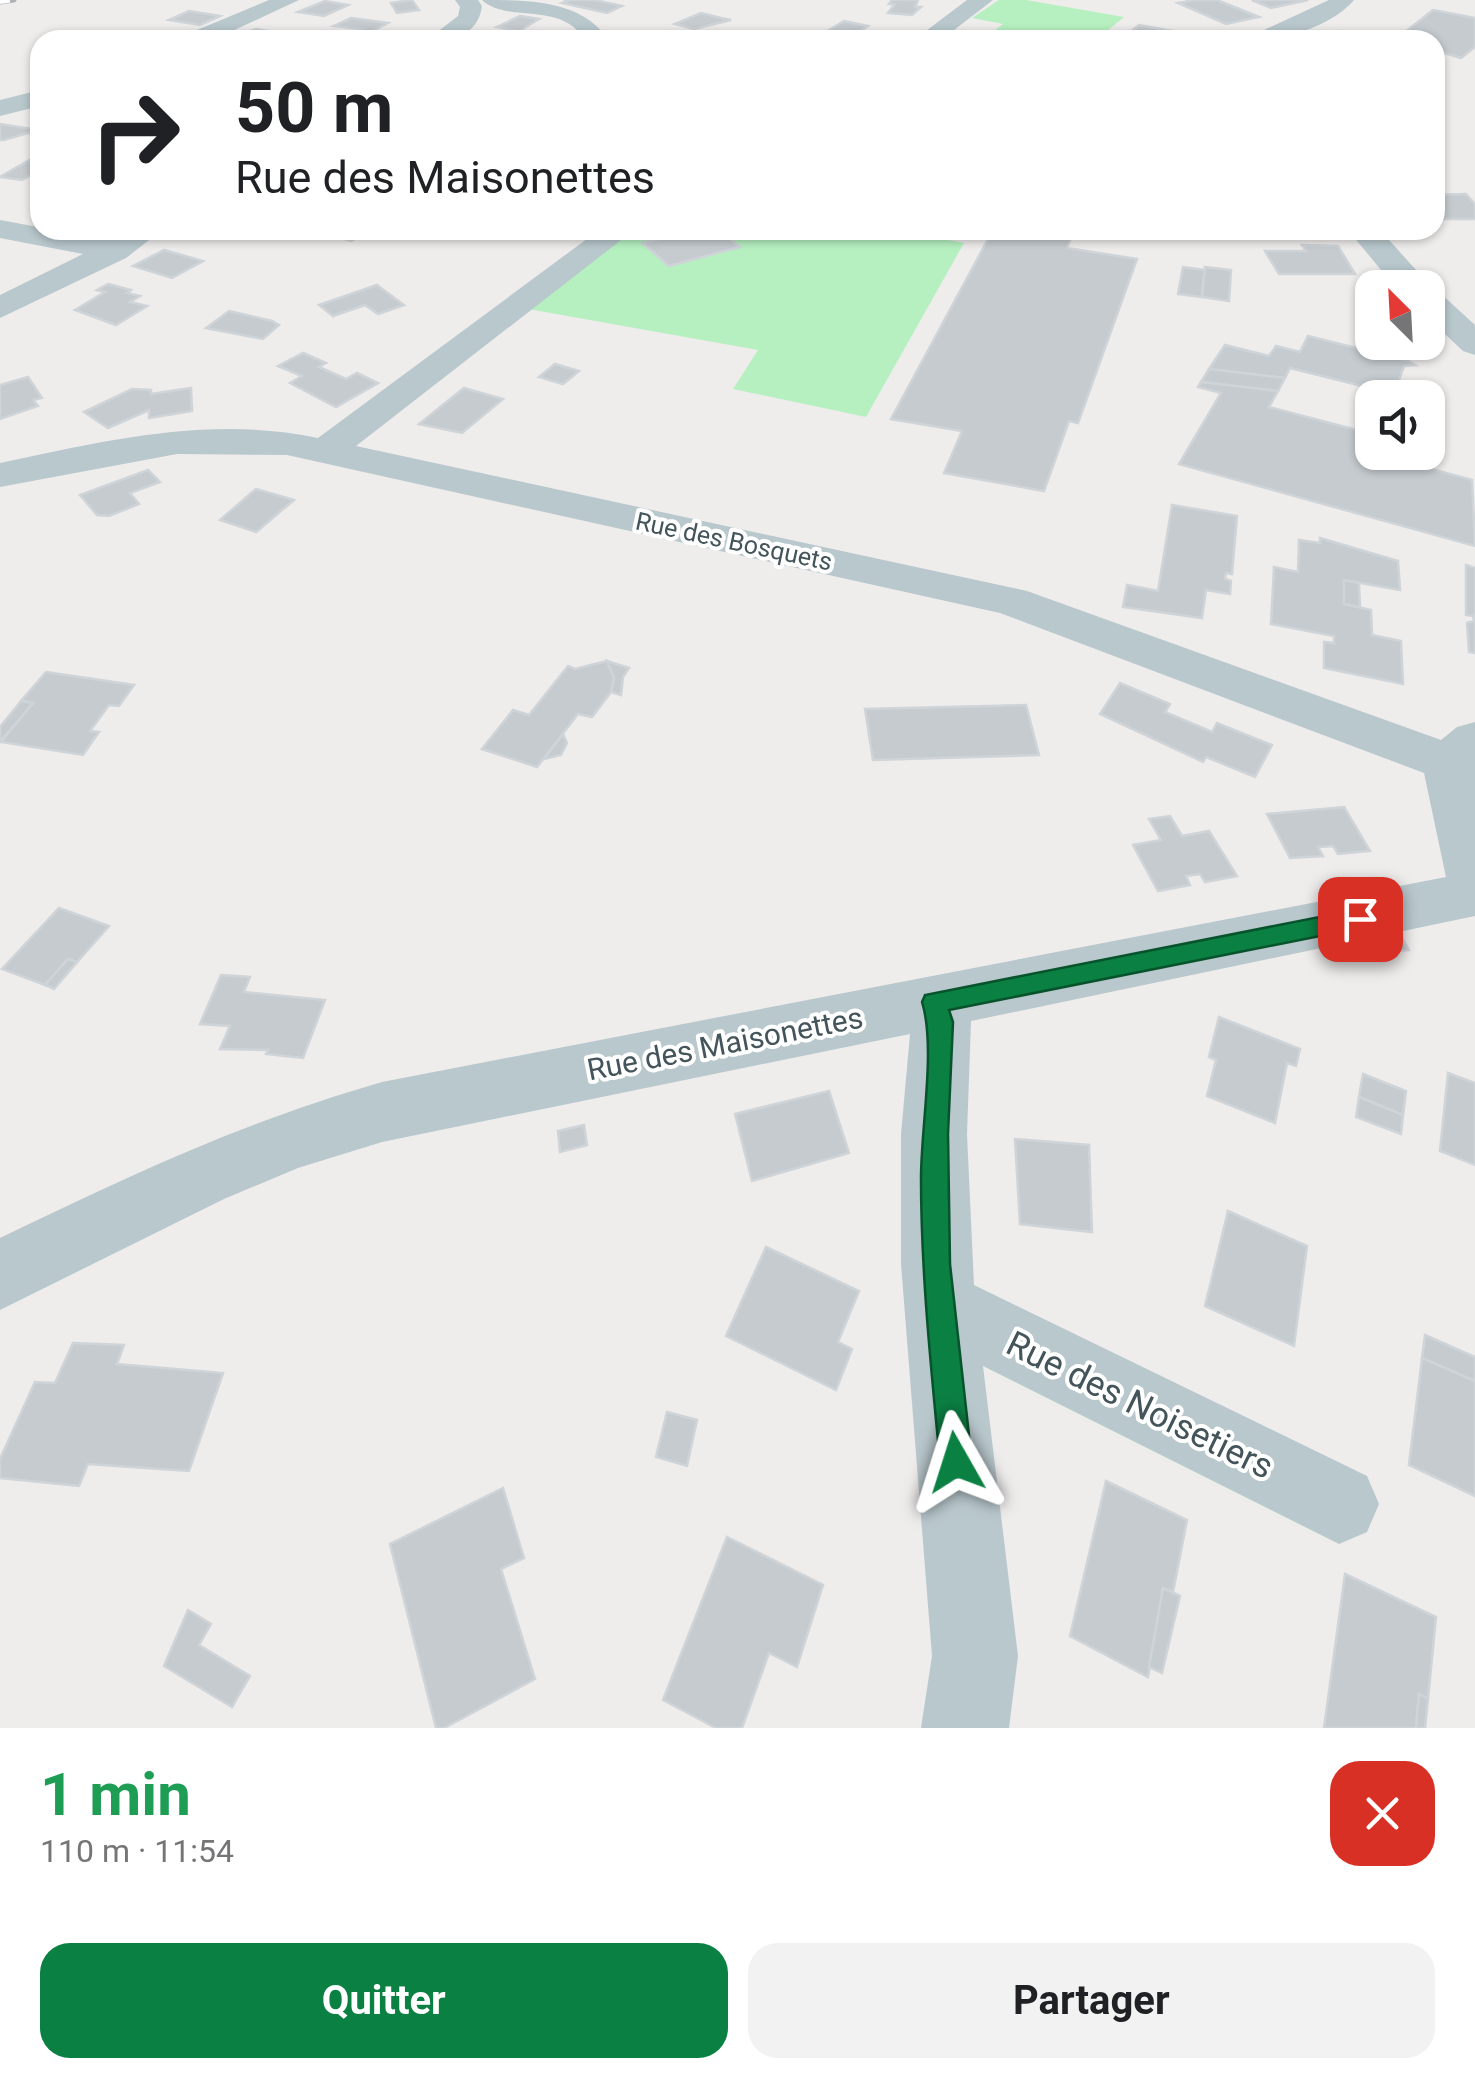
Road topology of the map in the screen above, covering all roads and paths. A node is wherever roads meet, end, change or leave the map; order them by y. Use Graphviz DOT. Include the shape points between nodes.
graph roads {
  1 [pos="288,0"];
  2 [pos="466,0"];
  3 [pos="493,0"];
  4 [pos="946,0"];
  5 [pos="1342,0"];
  6 [pos="976,4"];
  7 [pos="217,30"];
  8 [pos="453,30"];
  9 [pos="593,30"];
  10 [pos="940,30"];
  11 [pos="1278,30"];
  12 [pos="30,100"];
  13 [pos="0,108"];
  14 [pos="0,229"];
  15 [pos="30,235"];
  16 [pos="58,240"];
  17 [pos="131,240"];
  18 [pos="606,240"];
  19 [pos="1373,240"];
  20 [pos="115,251"];
  21 [pos="1398,270"];
  22 [pos="0,308"];
  23 [pos="1445,316"];
  24 [pos="1475,344"];
  25 [pos="325,452"];
  26 [pos="0,476"];
  27 [pos="1461,751"];
  28 [pos="1475,881"];
  29 [pos="1475,893"];
  30 [pos="934,1002"];
  31 [pos="0,1275"];
  32 [pos="940,1306"];
  33 [pos="1339,1504"];
  34 [pos="965,1728"];
  1 -- 7 [label="street"];
  2 -- 8 [label="street" via="469,19"];
  3 -- 9 [label="street" via="566,14"];
  4 -- 6 [label="street"];
  5 -- 11 [label="street"];
  6 -- 10 [label="street"];
  12 -- 13 [label="street"];
  14 -- 15 [label="street"];
  16 -- 20 [label="street"];
  17 -- 20 [label="street"];
  18 -- 25 [label="street"];
  19 -- 21 [label="street"];
  20 -- 22 [label="street"];
  23 -- 24 [label="street"];
  25 -- 26 [label="street, Rue des Bosquets" via="228,437 144,445"];
  25 -- 27 [label="street, Rue des Bosquets" via="1011,601"];
  27 -- 28 [label="street"];
  29 -- 30 [label="street, Rue des Maisonettes"];
  30 -- 31 [label="street, Rue des Maisonettes" via="364,1118 292,1139 200,1176"];
  30 -- 32 [label="street" via="940,1022 934,1134"];
  32 -- 33 [label="street, Rue des Noisetiers"];
  32 -- 34 [label="street" via="975,1656"];
}
